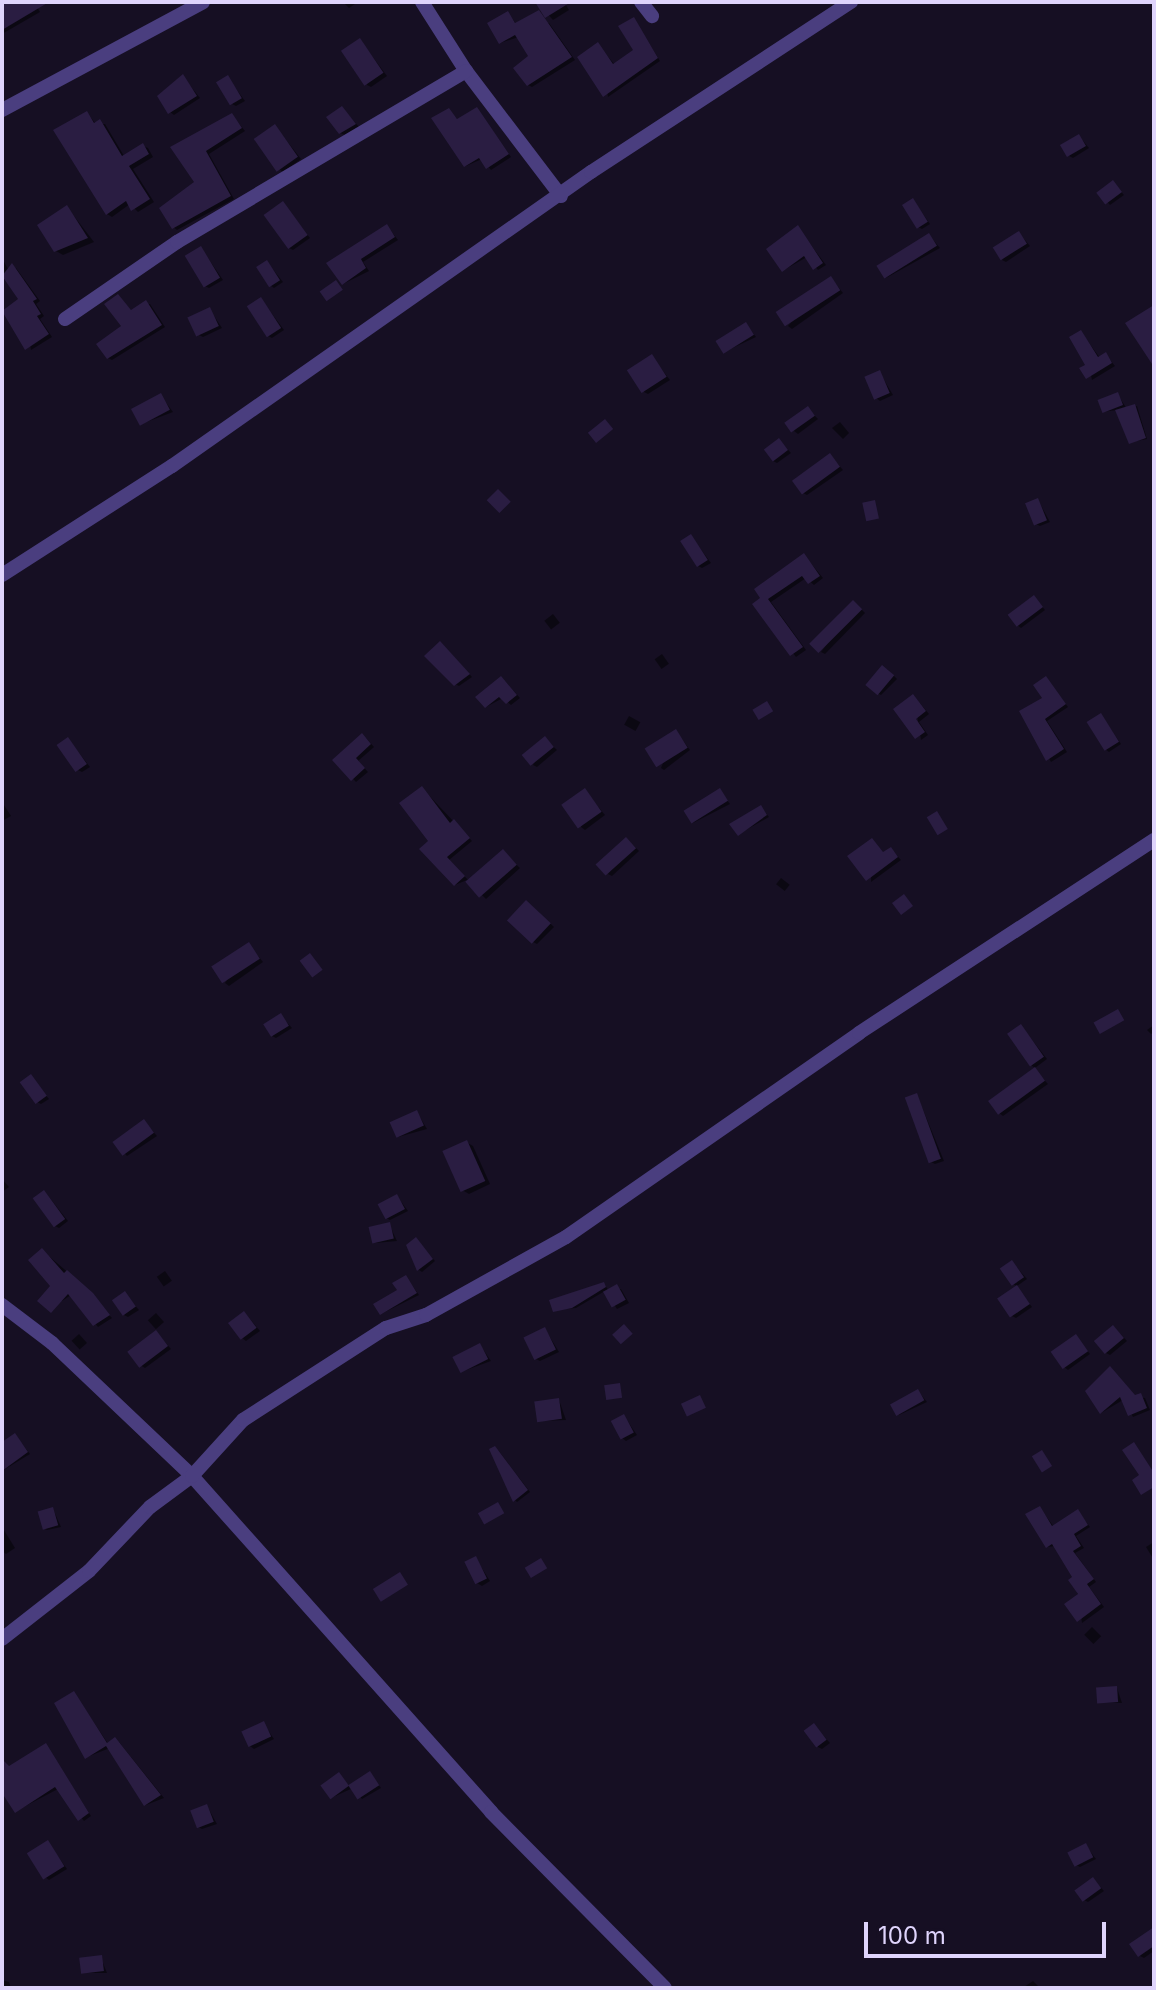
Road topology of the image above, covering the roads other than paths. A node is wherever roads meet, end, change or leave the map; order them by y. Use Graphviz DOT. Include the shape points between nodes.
graph roads {
  1 [pos="203,2"];
  2 [pos="422,2"];
  3 [pos="641,2"];
  4 [pos="851,2"];
  5 [pos="652,16"];
  6 [pos="466,71"];
  7 [pos="2,110"];
  8 [pos="561,196"];
  9 [pos="65,319"];
  10 [pos="2,575"];
  11 [pos="1154,840"];
  12 [pos="2,1305"];
  13 [pos="192,1476"];
  14 [pos="2,1639"];
  15 [pos="665,1988"];
  1 -- 7 [label="street"];
  2 -- 6 [label="street"];
  3 -- 5 [label="street"];
  4 -- 8 [label="street"];
  6 -- 8 [label="street"];
  6 -- 9 [label="street" via="177,242"];
  8 -- 10 [label="street" via="146,483"];
  11 -- 13 [label="street" via="859,1033 566,1237 426,1315 386,1328 243,1420"];
  12 -- 13 [label="street" via="52,1343"];
  13 -- 14 [label="street" via="150,1507 77,1581"];
  13 -- 15 [label="street" via="491,1812"];
}
